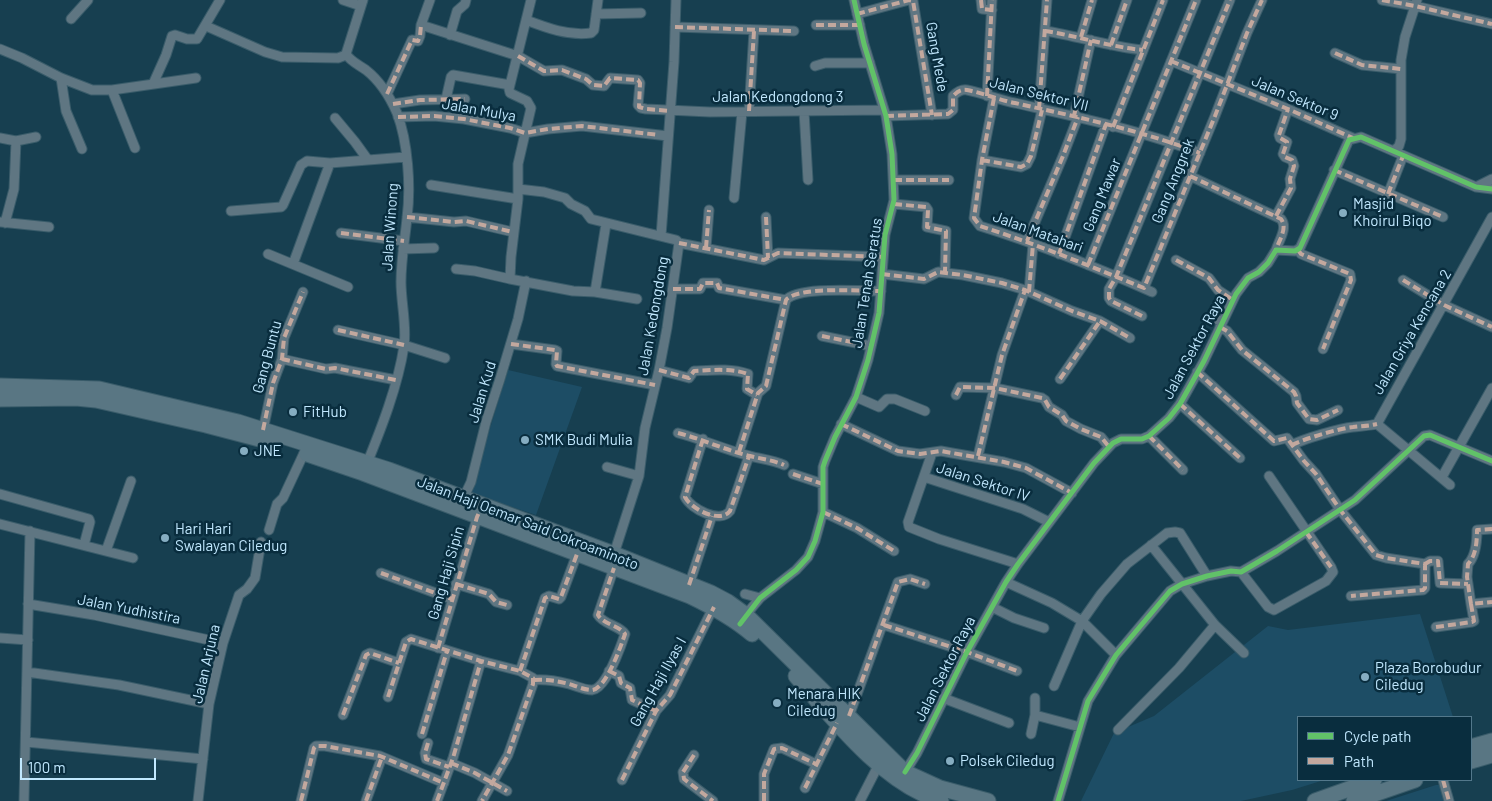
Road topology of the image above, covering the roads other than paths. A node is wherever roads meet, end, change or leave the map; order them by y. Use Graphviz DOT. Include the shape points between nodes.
graph roads {
  1 [pos="88,0"];
  2 [pos="220,0"];
  3 [pos="343,0"];
  4 [pos="430,0"];
  5 [pos="466,0"];
  6 [pos="530,0"];
  7 [pos="598,0"];
  8 [pos="676,0"];
  9 [pos="854,0"];
  10 [pos="981,0"];
  11 [pos="992,0"];
  12 [pos="1047,0"];
  13 [pos="1092,0"];
  14 [pos="1127,0"];
  15 [pos="1163,0"];
  16 [pos="1196,0"];
  17 [pos="1230,0"];
  18 [pos="1262,0"];
  19 [pos="1382,0"];
  20 [pos="362,3"];
  21 [pos="1416,3"];
  22 [pos="992,10"];
  23 [pos="641,13"];
  24 [pos="596,14"];
  25 [pos="857,14"];
  26 [pos="72,20"];
  27 [pos="526,20"];
  28 [pos="1492,24"];
  29 [pos="816,25"];
  30 [pos="860,25"];
  31 [pos="206,26"];
  32 [pos="421,26"];
  33 [pos="674,27"];
  34 [pos="754,30"];
  35 [pos="794,31"];
  36 [pos="1045,31"];
  37 [pos="450,35"];
  38 [pos="1081,37"];
  39 [pos="1091,40"];
  40 [pos="1111,45"];
  41 [pos="0,49"];
  42 [pos="1143,50"];
  43 [pos="1335,53"];
  44 [pos="346,55"];
  45 [pos="518,56"];
  46 [pos="1171,61"];
  47 [pos="870,63"];
  48 [pos="815,66"];
  49 [pos="1401,69"];
  50 [pos="1200,74"];
  51 [pos="61,78"];
  52 [pos="196,78"];
  53 [pos="153,84"];
  54 [pos="1227,84"];
  55 [pos="510,85"];
  56 [pos="112,90"];
  57 [pos="388,94"];
  58 [pos="991,97"];
  59 [pos="446,99"];
  60 [pos="465,100"];
  61 [pos="393,104"];
  62 [pos="1041,109"];
  63 [pos="1288,109"];
  64 [pos="671,111"];
  65 [pos="804,111"];
  66 [pos="745,112"];
  67 [pos="885,113"];
  68 [pos="932,115"];
  69 [pos="1076,116"];
  70 [pos="398,117"];
  71 [pos="335,118"];
  72 [pos="1109,126"];
  73 [pos="526,133"];
  74 [pos="1141,135"];
  75 [pos="668,136"];
  76 [pos="36,137"];
  77 [pos="0,138"];
  78 [pos="1353,138"];
  79 [pos="16,141"];
  80 [pos="1171,142"];
  81 [pos="135,148"];
  82 [pos="82,149"];
  83 [pos="1394,151"];
  84 [pos="1200,153"];
  85 [pos="1403,156"];
  86 [pos="406,157"];
  87 [pos="368,160"];
  88 [pos="982,160"];
  89 [pos="330,163"];
  90 [pos="1334,170"];
  91 [pos="1190,176"];
  92 [pos="1492,179"];
  93 [pos="808,180"];
  94 [pos="894,180"];
  95 [pos="949,180"];
  96 [pos="431,185"];
  97 [pos="1476,187"];
  98 [pos="518,189"];
  99 [pos="1492,189"];
  100 [pos="1388,194"];
  101 [pos="734,198"];
  102 [pos="518,199"];
  103 [pos="894,204"];
  104 [pos="709,210"];
  105 [pos="231,211"];
  106 [pos="1276,216"];
  107 [pos="408,217"];
  108 [pos="766,217"];
  109 [pos="1443,217"];
  110 [pos="1492,218"];
  111 [pos="3,223"];
  112 [pos="606,224"];
  113 [pos="49,227"];
  114 [pos="341,232"];
  115 [pos="513,232"];
  116 [pos="660,236"];
  117 [pos="1030,242"];
  118 [pos="679,243"];
  119 [pos="404,245"];
  120 [pos="434,248"];
  121 [pos="706,248"];
  122 [pos="1276,250"];
  123 [pos="1298,250"];
  124 [pos="268,254"];
  125 [pos="1059,254"];
  126 [pos="883,257"];
  127 [pos="768,258"];
  128 [pos="1176,260"];
  129 [pos="293,264"];
  130 [pos="1088,264"];
  131 [pos="456,269"];
  132 [pos="945,272"];
  133 [pos="882,274"];
  134 [pos="1116,277"];
  135 [pos="510,278"];
  136 [pos="1403,280"];
  137 [pos="526,281"];
  138 [pos="348,287"];
  139 [pos="673,289"];
  140 [pos="1148,290"];
  141 [pos="881,291"];
  142 [pos="1027,291"];
  143 [pos="303,292"];
  144 [pos="595,292"];
  145 [pos="637,299"];
  146 [pos="786,300"];
  147 [pos="1233,300"];
  148 [pos="1444,305"];
  149 [pos="1142,316"];
  150 [pos="1212,317"];
  151 [pos="1100,321"];
  152 [pos="1221,324"];
  153 [pos="1492,327"];
  154 [pos="338,330"];
  155 [pos="822,336"];
  156 [pos="1130,338"];
  157 [pos="511,344"];
  158 [pos="404,345"];
  159 [pos="871,346"];
  160 [pos="1323,348"];
  161 [pos="445,358"];
  162 [pos="282,359"];
  163 [pos="659,370"];
  164 [pos="1198,372"];
  165 [pos="1060,379"];
  166 [pos="396,380"];
  167 [pos="655,385"];
  168 [pos="0,386"];
  169 [pos="995,388"];
  170 [pos="1492,388"];
  171 [pos="757,395"];
  172 [pos="956,395"];
  173 [pos="856,397"];
  174 [pos="0,399"];
  175 [pos="1180,404"];
  176 [pos="1338,410"];
  177 [pos="925,411"];
  178 [pos="841,424"];
  179 [pos="1376,424"];
  180 [pos="263,430"];
  181 [pos="678,433"];
  182 [pos="1149,436"];
  183 [pos="703,439"];
  184 [pos="1292,445"];
  185 [pos="1109,447"];
  186 [pos="1459,448"];
  187 [pos="1408,450"];
  188 [pos="739,452"];
  189 [pos="304,453"];
  190 [pos="932,453"];
  191 [pos="749,456"];
  192 [pos="978,456"];
  193 [pos="1240,458"];
  194 [pos="1492,461"];
  195 [pos="784,465"];
  196 [pos="607,467"];
  197 [pos="365,468"];
  198 [pos="1182,470"];
  199 [pos="793,474"];
  200 [pos="639,476"];
  201 [pos="1269,476"];
  202 [pos="924,477"];
  203 [pos="1442,477"];
  204 [pos="131,481"];
  205 [pos="824,484"];
  206 [pos="1450,485"];
  207 [pos="1072,492"];
  208 [pos="0,494"];
  209 [pos="461,504"];
  210 [pos="479,511"];
  211 [pos="1341,511"];
  212 [pos="823,512"];
  213 [pos="712,516"];
  214 [pos="1049,522"];
  215 [pos="0,524"];
  216 [pos="1492,529"];
  217 [pos="269,530"];
  218 [pos="530,530"];
  219 [pos="30,531"];
  220 [pos="1306,532"];
  221 [pos="261,542"];
  222 [pos="84,545"];
  223 [pos="1151,545"];
  224 [pos="106,551"];
  225 [pos="894,551"];
  226 [pos="578,554"];
  227 [pos="133,558"];
  228 [pos="614,561"];
  229 [pos="1018,564"];
  230 [pos="1425,564"];
  231 [pos="1241,572"];
  232 [pos="381,573"];
  233 [pos="1207,576"];
  234 [pos="1006,582"];
  235 [pos="456,584"];
  236 [pos="925,584"];
  237 [pos="1182,584"];
  238 [pos="1468,584"];
  239 [pos="689,585"];
  240 [pos="745,594"];
  241 [pos="1351,596"];
  242 [pos="760,598"];
  243 [pos="452,599"];
  244 [pos="716,602"];
  245 [pos="1492,602"];
  246 [pos="28,604"];
  247 [pos="1471,604"];
  248 [pos="507,605"];
  249 [pos="992,607"];
  250 [pos="743,619"];
  251 [pos="1082,621"];
  252 [pos="1215,624"];
  253 [pos="884,625"];
  254 [pos="1436,627"];
  255 [pos="1044,628"];
  256 [pos="0,638"];
  257 [pos="28,640"];
  258 [pos="224,643"];
  259 [pos="442,649"];
  260 [pos="967,652"];
  261 [pos="1244,654"];
  262 [pos="1116,655"];
  263 [pos="481,661"];
  264 [pos="399,663"];
  265 [pos="520,671"];
  266 [pos="609,671"];
  267 [pos="1017,671"];
  268 [pos="27,672"];
  269 [pos="534,680"];
  270 [pos="1054,686"];
  271 [pos="388,698"];
  272 [pos="943,698"];
  273 [pos="1035,698"];
  274 [pos="209,704"];
  275 [pos="656,711"];
  276 [pos="343,716"];
  277 [pos="1035,716"];
  278 [pos="843,719"];
  279 [pos="1009,723"];
  280 [pos="1080,727"];
  281 [pos="1118,730"];
  282 [pos="422,734"];
  283 [pos="1031,734"];
  284 [pos="1492,740"];
  285 [pos="26,742"];
  286 [pos="428,743"];
  287 [pos="1472,746"];
  288 [pos="694,755"];
  289 [pos="1492,755"];
  290 [pos="382,757"];
  291 [pos="203,759"];
  292 [pos="1472,762"];
  293 [pos="816,764"];
  294 [pos="879,764"];
  295 [pos="450,765"];
  296 [pos="905,772"];
  297 [pos="622,780"];
  298 [pos="492,781"];
  299 [pos="1371,781"];
  300 [pos="1412,781"];
  301 [pos="1443,781"];
  302 [pos="444,783"];
  303 [pos="805,788"];
  304 [pos="507,791"];
  305 [pos="24,801"];
  306 [pos="198,801"];
  307 [pos="301,801"];
  308 [pos="366,801"];
  309 [pos="437,801"];
  310 [pos="482,801"];
  311 [pos="713,801"];
  312 [pos="764,801"];
  313 [pos="860,801"];
  314 [pos="941,801"];
  315 [pos="988,801"];
  316 [pos="1058,801"];
  317 [pos="1316,801"];
  318 [pos="1354,801"];
  319 [pos="1449,801"];
  1 -- 26 [label="street"];
  2 -- 31 [label="street"];
  3 -- 20 [label="street"];
  4 -- 32 [label="street"];
  5 -- 37 [label="street" via="457,11"];
  6 -- 27 [label="street"];
  7 -- 24 [label="street"];
  8 -- 33 [label="street, Jalan Kedongdong"];
  9 -- 25 [label="street, Jalan Tenah Seratus"];
  10 -- 22 [label="street" via="982,9"];
  11 -- 22 [label="street, Jalan Matahari"];
  12 -- 36 [label="street"];
  13 -- 38 [label="street"];
  14 -- 40 [label="street"];
  15 -- 42 [label="street"];
  16 -- 46 [label="street, Gang Mawar"];
  17 -- 50 [label="street"];
  18 -- 54 [label="street, Gang Anggrek"];
  19 -- 21 [label="street"];
  20 -- 44 [label="street"];
  21 -- 28 [label="street"];
  21 -- 49 [label="street" via="1405,37"];
  22 -- 58 [label="street, Jalan Matahari"];
  23 -- 24 [label="street"];
  24 -- 27 [label="street" via="593,32 583,34 552,30"];
  25 -- 30 [label="street, Jalan Tenah Seratus"];
  25 -- 68 [label="street, Gang Mede" via="913,1"];
  27 -- 45 [label="street"];
  29 -- 30 [label="street"];
  30 -- 47 [label="street, Jalan Tenah Seratus"];
  31 -- 44 [label="street" via="282,57 338,58"];
  31 -- 53 [label="street" via="196,40 173,35"];
  32 -- 37 [label="street"];
  32 -- 57 [label="street" via="418,41 412,40"];
  33 -- 34 [label="street"];
  33 -- 64 [label="street, Jalan Kedongdong"];
  34 -- 35 [label="street"];
  34 -- 66 [label="street"];
  36 -- 38 [label="street"];
  36 -- 62 [label="street"];
  37 -- 45 [label="street"];
  38 -- 39 [label="street"];
  39 -- 40 [label="street"];
  39 -- 69 [label="street"];
  40 -- 42 [label="street"];
  41 -- 51 [label="street"];
  42 -- 72 [label="street"];
  43 -- 49 [label="street" via="1362,65"];
  44 -- 57 [label="street, Jalan Winong" via="367,71"];
  45 -- 55 [label="street"];
  45 -- 64 [label="street, Jalan Kedongdong 3" via="544,71 562,70 595,85 604,86 610,78 638,80 639,107"];
  46 -- 50 [label="street, Jalan Sektor 9"];
  46 -- 74 [label="street, Gang Mawar"];
  47 -- 48 [label="street"];
  47 -- 67 [label="street, Jalan Tenah Seratus"];
  49 -- 83 [label="street" via="1401,139"];
  50 -- 54 [label="street, Jalan Sektor 9"];
  50 -- 80 [label="street"];
  51 -- 56 [label="street" via="92,90"];
  51 -- 82 [label="street" via="66,112"];
  52 -- 53 [label="street"];
  53 -- 56 [label="street"];
  54 -- 63 [label="street, Jalan Sektor 9"];
  54 -- 84 [label="street, Gang Anggrek"];
  55 -- 59 [label="street" via="452,75"];
  55 -- 73 [label="street" via="510,93 530,104"];
  56 -- 81 [label="street"];
  57 -- 61 [label="street, Jalan Winong"];
  58 -- 62 [label="street, Jalan Sektor VII"];
  58 -- 68 [label="street, Jalan Sektor VII" via="961,90 953,96 952,112"];
  58 -- 88 [label="street, Jalan Matahari"];
  59 -- 60 [label="street"];
  59 -- 61 [label="street"];
  61 -- 70 [label="street, Jalan Winong"];
  62 -- 69 [label="street, Jalan Sektor VII"];
  62 -- 88 [label="street" via="1027,164 1021,167"];
  63 -- 78 [label="street, Jalan Sektor 9"];
  63 -- 106 [label="street" via="1279,135 1287,142 1285,157 1292,160 1294,166 1291,188"];
  64 -- 66 [label="street, Jalan Kedongdong 3"];
  64 -- 75 [label="street, Jalan Kedongdong"];
  65 -- 66 [label="street, Jalan Kedongdong 3"];
  65 -- 67 [label="street, Jalan Kedongdong 3"];
  65 -- 93 [label="street"];
  66 -- 101 [label="street"];
  67 -- 68 [label="street, Jalan Sektor VII"];
  67 -- 94 [label="street, Jalan Tenah Seratus"];
  69 -- 72 [label="street, Jalan Sektor VII"];
  69 -- 117 [label="street"];
  70 -- 73 [label="street, Jalan Mulya" via="464,118"];
  70 -- 86 [label="street, Jalan Winong"];
  71 -- 87 [label="street"];
  72 -- 74 [label="street, Jalan Sektor VII"];
  72 -- 125 [label="street"];
  73 -- 75 [label="street" via="582,126"];
  73 -- 98 [label="street" via="518,164"];
  74 -- 80 [label="street, Jalan Sektor VII"];
  74 -- 130 [label="street, Gang Mawar"];
  75 -- 116 [label="street, Jalan Kedongdong"];
  76 -- 79 [label="street"];
  77 -- 79 [label="street"];
  78 -- 83 [label="street" via="1361,137"];
  78 -- 90 [label="street" via="1347,142"];
  79 -- 111 [label="street" via="14,189"];
  80 -- 84 [label="street, Jalan Sektor VII"];
  80 -- 134 [label="street"];
  83 -- 85 [label="street"];
  84 -- 91 [label="street, Gang Anggrek"];
  85 -- 97 [label="street"];
  85 -- 100 [label="street"];
  86 -- 87 [label="street"];
  86 -- 107 [label="street, Jalan Winong"];
  87 -- 89 [label="street"];
  88 -- 117 [label="street, Jalan Matahari" via="975,221 980,226"];
  89 -- 105 [label="street" via="303,163 281,207"];
  89 -- 129 [label="street"];
  90 -- 100 [label="street"];
  90 -- 123 [label="street"];
  91 -- 106 [label="street"];
  91 -- 140 [label="street, Gang Anggrek"];
  92 -- 97 [label="street"];
  94 -- 95 [label="street"];
  94 -- 103 [label="street, Jalan Tenah Seratus"];
  96 -- 102 [label="street"];
  97 -- 99 [label="street"];
  98 -- 102 [label="street"];
  98 -- 112 [label="street" via="565,198 585,211 589,218"];
  100 -- 109 [label="street"];
  102 -- 115 [label="street"];
  103 -- 126 [label="street, Jalan Tenah Seratus" via="885,235"];
  103 -- 132 [label="street" via="926,207 926,227 946,231"];
  104 -- 121 [label="street"];
  106 -- 122 [label="street, Jalan Sektor Raya" via="1284,223 1284,228"];
  107 -- 115 [label="street" via="466,221"];
  107 -- 119 [label="street, Jalan Winong"];
  108 -- 127 [label="street"];
  110 -- 148 [label="street, Jalan Griya Kencana 2"];
  111 -- 113 [label="street"];
  112 -- 116 [label="street"];
  112 -- 144 [label="street"];
  114 -- 119 [label="street"];
  115 -- 135 [label="street"];
  116 -- 118 [label="street, Jalan Kedongdong"];
  117 -- 125 [label="street, Jalan Matahari"];
  117 -- 142 [label="street"];
  118 -- 121 [label="street"];
  118 -- 139 [label="street, Jalan Kedongdong"];
  119 -- 120 [label="street"];
  119 -- 158 [label="street, Jalan Winong" via="401,297"];
  121 -- 127 [label="street" via="764,260"];
  122 -- 123 [label="street"];
  122 -- 147 [label="street, Jalan Sektor Raya" via="1259,272 1248,278"];
  123 -- 160 [label="street" via="1351,276"];
  124 -- 129 [label="street"];
  125 -- 130 [label="street, Jalan Matahari"];
  126 -- 127 [label="street" via="779,253"];
  126 -- 133 [label="street, Jalan Tenah Seratus"];
  128 -- 147 [label="street" via="1209,278 1218,290"];
  129 -- 138 [label="street"];
  130 -- 134 [label="street, Jalan Matahari"];
  131 -- 135 [label="street"];
  132 -- 133 [label="street" via="936,272 924,279"];
  132 -- 142 [label="street" via="982,278"];
  133 -- 141 [label="street, Jalan Tenah Seratus"];
  134 -- 140 [label="street, Jalan Matahari"];
  134 -- 149 [label="street" via="1109,289 1109,298"];
  135 -- 137 [label="street"];
  136 -- 148 [label="street"];
  137 -- 144 [label="street"];
  137 -- 157 [label="street, Jalan Kud"];
  139 -- 146 [label="street" via="700,289 705,282 716,283 719,288"];
  139 -- 163 [label="street, Jalan Kedongdong"];
  141 -- 146 [label="street" via="814,291"];
  141 -- 159 [label="street, Jalan Tenah Seratus"];
  142 -- 151 [label="street"];
  142 -- 169 [label="street" via="1002,355"];
  143 -- 162 [label="street, Gang Buntu" via="284,338"];
  144 -- 145 [label="street"];
  146 -- 171 [label="street" via="766,386"];
  147 -- 152 [label="street, Jalan Sektor Raya"];
  148 -- 153 [label="street"];
  148 -- 179 [label="street, Jalan Griya Kencana 2"];
  150 -- 152 [label="street"];
  151 -- 156 [label="street"];
  151 -- 165 [label="street"];
  152 -- 164 [label="street, Jalan Sektor Raya"];
  152 -- 176 [label="street" via="1242,350 1294,392 1298,405 1309,419 1317,420"];
  154 -- 158 [label="street"];
  155 -- 159 [label="street"];
  157 -- 167 [label="street" via="555,350 557,366"];
  157 -- 209 [label="street, Jalan Kud" via="471,482"];
  158 -- 161 [label="street"];
  158 -- 166 [label="street, Jalan Winong"];
  159 -- 173 [label="street, Jalan Tenah Seratus"];
  162 -- 166 [label="street"];
  162 -- 180 [label="street, Gang Buntu"];
  163 -- 167 [label="street, Jalan Kedongdong"];
  163 -- 171 [label="street" via="689,378 694,371 731,369 748,374 746,389"];
  164 -- 175 [label="street, Jalan Sektor Raya"];
  164 -- 184 [label="street" via="1274,441 1286,437"];
  166 -- 197 [label="street, Jalan Winong"];
  167 -- 200 [label="street, Jalan Kedongdong"];
  168 -- 180 [label="main road, Jalan Haji Oemar Said Cokroaminoto" via="99,389"];
  169 -- 172 [label="street" via="960,387"];
  169 -- 185 [label="street" via="1045,400 1066,421 1101,437"];
  169 -- 192 [label="street"];
  170 -- 186 [label="street"];
  171 -- 188 [label="street"];
  173 -- 177 [label="street" via="878,407 887,399 893,399"];
  173 -- 178 [label="street, Jalan Tenah Seratus"];
  174 -- 189 [label="main road, Jalan Haji Oemar Said Cokroaminoto" via="96,400 206,425"];
  175 -- 182 [label="street, Jalan Sektor Raya"];
  175 -- 193 [label="street"];
  178 -- 190 [label="street" via="898,451"];
  178 -- 205 [label="street, Jalan Tenah Seratus" via="823,467"];
  179 -- 184 [label="street" via="1303,439"];
  179 -- 187 [label="street"];
  180 -- 197 [label="main road, Jalan Haji Oemar Said Cokroaminoto"];
  181 -- 183 [label="street"];
  182 -- 185 [label="street" via="1121,439"];
  182 -- 198 [label="street"];
  183 -- 188 [label="street"];
  183 -- 213 [label="street" via="686,497"];
  184 -- 211 [label="street"];
  185 -- 207 [label="street, Jalan Sektor Raya"];
  186 -- 187 [label="street" via="1428,435"];
  186 -- 194 [label="street"];
  186 -- 203 [label="street"];
  187 -- 203 [label="street"];
  187 -- 211 [label="street"];
  188 -- 191 [label="street"];
  189 -- 197 [label="main road, Jalan Haji Oemar Said Cokroaminoto"];
  189 -- 217 [label="street" via="277,504"];
  190 -- 192 [label="street"];
  190 -- 202 [label="street"];
  191 -- 195 [label="street"];
  191 -- 213 [label="street" via="730,511 725,515"];
  192 -- 207 [label="street" via="1026,468"];
  196 -- 200 [label="street"];
  197 -- 209 [label="main road, Jalan Haji Oemar Said Cokroaminoto"];
  199 -- 205 [label="street"];
  200 -- 228 [label="street, Jalan Kedongdong"];
  201 -- 220 [label="street"];
  202 -- 214 [label="street, Jalan Sektor IV" via="1023,509"];
  202 -- 229 [label="street, Jalan Sektor IV" via="909,527"];
  203 -- 206 [label="street"];
  204 -- 224 [label="street"];
  205 -- 212 [label="street, Jalan Tenah Seratus"];
  207 -- 214 [label="street, Jalan Sektor Raya"];
  208 -- 222 [label="street" via="89,519"];
  209 -- 210 [label="main road, Jalan Haji Oemar Said Cokroaminoto"];
  210 -- 218 [label="main road, Jalan Haji Oemar Said Cokroaminoto"];
  210 -- 235 [label="street, Gang Haji Sipin"];
  211 -- 220 [label="street"];
  211 -- 230 [label="street" via="1376,555"];
  212 -- 225 [label="street"];
  212 -- 242 [label="street, Jalan Tenah Seratus" via="808,557"];
  213 -- 239 [label="street"];
  214 -- 229 [label="street, Jalan Sektor Raya"];
  215 -- 219 [label="street"];
  216 -- 238 [label="street" via="1477,530 1476,547 1468,564"];
  218 -- 226 [label="main road, Jalan Haji Oemar Said Cokroaminoto"];
  218 -- 228 [label="main road, Jalan Haji Oemar Said Cokroaminoto"];
  219 -- 222 [label="street"];
  219 -- 246 [label="street"];
  220 -- 231 [label="street"];
  220 -- 231 [label="street" via="1331,567 1332,572 1326,581 1274,610 1268,607"];
  221 -- 258 [label="street, Jalan Arjuna" via="255,578 239,595"];
  222 -- 224 [label="street"];
  223 -- 233 [label="street" via="1167,533 1180,533"];
  223 -- 237 [label="street"];
  223 -- 251 [label="street" via="1128,564"];
  224 -- 227 [label="street"];
  226 -- 228 [label="main road, Jalan Haji Oemar Said Cokroaminoto"];
  226 -- 265 [label="street" via="561,597 545,598"];
  228 -- 239 [label="main road, Jalan Haji Oemar Said Cokroaminoto"];
  228 -- 244 [label="main road, Jalan Haji Oemar Said Cokroaminoto" via="690,596"];
  228 -- 266 [label="street, Jalan Kedongdong" via="598,615 625,634"];
  229 -- 234 [label="street, Jalan Sektor Raya"];
  230 -- 238 [label="street" via="1438,561 1440,583"];
  230 -- 241 [label="street" via="1423,590"];
  231 -- 233 [label="street"];
  232 -- 243 [label="street"];
  233 -- 237 [label="street"];
  234 -- 249 [label="street, Jalan Sektor Raya"];
  234 -- 251 [label="street"];
  235 -- 243 [label="street, Gang Haji Sipin"];
  235 -- 248 [label="street" via="489,594 496,602"];
  236 -- 253 [label="street" via="910,579 898,582"];
  237 -- 252 [label="street"];
  237 -- 262 [label="street" via="1170,591"];
  238 -- 247 [label="street"];
  239 -- 244 [label="main road, Jalan Haji Oemar Said Cokroaminoto"];
  240 -- 242 [label="street"];
  242 -- 250 [label="street, Jalan Tenah Seratus"];
  243 -- 259 [label="street, Gang Haji Sipin"];
  244 -- 250 [label="main road, Jalan Haji Oemar Said Cokroaminoto"];
  244 -- 275 [label="street, Gang Haji Ilyas I" via="670,695"];
  245 -- 247 [label="street"];
  246 -- 257 [label="street"];
  246 -- 258 [label="street, Jalan Yudhistira"];
  247 -- 254 [label="street" via="1474,621"];
  249 -- 255 [label="street"];
  249 -- 260 [label="street, Jalan Sektor Raya"];
  250 -- 278 [label="main road, Jalan Haji Oemar Said Cokroaminoto"];
  251 -- 262 [label="street"];
  251 -- 270 [label="street"];
  252 -- 261 [label="street"];
  252 -- 281 [label="street" via="1179,668"];
  253 -- 260 [label="street"];
  253 -- 278 [label="street"];
  256 -- 257 [label="street"];
  257 -- 268 [label="street"];
  258 -- 274 [label="street, Jalan Arjuna"];
  259 -- 263 [label="street"];
  259 -- 264 [label="street" via="408,639"];
  259 -- 282 [label="street, Gang Haji Sipin"];
  260 -- 267 [label="street"];
  260 -- 272 [label="street, Jalan Sektor Raya"];
  262 -- 280 [label="street" via="1088,701"];
  263 -- 265 [label="street"];
  263 -- 295 [label="street"];
  264 -- 271 [label="street"];
  264 -- 276 [label="street" via="370,653 366,655"];
  265 -- 269 [label="street"];
  266 -- 269 [label="street" via="595,690 557,681"];
  266 -- 275 [label="street" via="630,688 632,700"];
  268 -- 274 [label="street" via="119,685"];
  268 -- 285 [label="street"];
  269 -- 298 [label="street" via="508,755"];
  272 -- 279 [label="street"];
  272 -- 296 [label="street, Jalan Sektor Raya"];
  273 -- 277 [label="street"];
  274 -- 291 [label="street, Jalan Arjuna"];
  275 -- 297 [label="street, Gang Haji Ilyas I"];
  277 -- 280 [label="street"];
  277 -- 283 [label="street"];
  278 -- 293 [label="street"];
  278 -- 294 [label="main road, Jalan Haji Oemar Said Cokroaminoto"];
  278 -- 296 [label="main road, Jalan Haji Oemar Said Cokroaminoto"];
  280 -- 316 [label="street"];
  284 -- 287 [label="main road"];
  285 -- 291 [label="street"];
  285 -- 305 [label="street"];
  286 -- 295 [label="street" via="426,759"];
  288 -- 311 [label="street" via="683,772 684,779"];
  289 -- 292 [label="main road"];
  290 -- 302 [label="street"];
  290 -- 307 [label="street" via="315,746"];
  290 -- 308 [label="street"];
  291 -- 306 [label="street, Jalan Arjuna"];
  293 -- 303 [label="street"];
  293 -- 312 [label="street" via="782,748 774,749 764,774"];
  294 -- 313 [label="street"];
  294 -- 314 [label="main road, Jalan Haji Oemar Said Cokroaminoto" via="907,787"];
  295 -- 298 [label="street"];
  295 -- 302 [label="street"];
  296 -- 315 [label="main road, Jalan Haji Oemar Said Cokroaminoto" via="940,788"];
  298 -- 304 [label="street"];
  298 -- 310 [label="street"];
  299 -- 317 [label="main road"];
  300 -- 318 [label="main road"];
  301 -- 319 [label="street"];
  302 -- 309 [label="street"];
}
